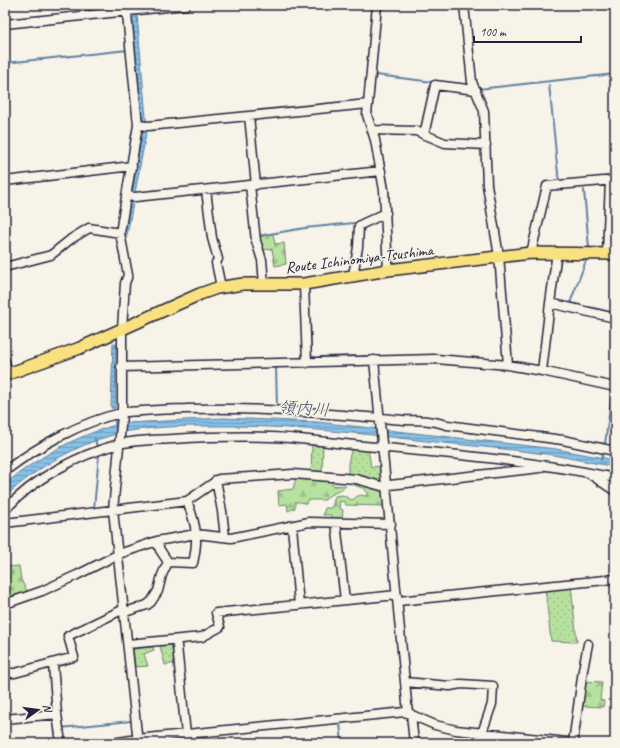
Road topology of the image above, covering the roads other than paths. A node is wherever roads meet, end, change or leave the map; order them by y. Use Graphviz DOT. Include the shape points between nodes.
graph roads {
  1 [pos="186,5"];
  2 [pos="377,5"];
  3 [pos="464,5"];
  4 [pos="130,9"];
  5 [pos="5,24"];
  6 [pos="476,90"];
  7 [pos="368,104"];
  8 [pos="249,116"];
  9 [pos="142,126"];
  10 [pos="372,130"];
  11 [pos="424,135"];
  12 [pos="486,145"];
  13 [pos="132,166"];
  14 [pos="381,171"];
  15 [pos="5,180"];
  16 [pos="613,180"];
  17 [pos="253,185"];
  18 [pos="206,190"];
  19 [pos="130,196"];
  20 [pos="386,213"];
  21 [pos="120,233"];
  22 [pos="531,252"];
  23 [pos="557,252"];
  24 [pos="611,254"];
  25 [pos="499,256"];
  26 [pos="5,267"];
  27 [pos="388,270"];
  28 [pos="353,276"];
  29 [pos="264,284"];
  30 [pos="304,284"];
  31 [pos="221,287"];
  32 [pos="550,303"];
  33 [pos="615,318"];
  34 [pos="122,329"];
  35 [pos="374,360"];
  36 [pos="5,361"];
  37 [pos="307,363"];
  38 [pos="508,365"];
  39 [pos="121,367"];
  40 [pos="542,371"];
  41 [pos="6,374"];
  42 [pos="615,386"];
  43 [pos="122,413"];
  44 [pos="380,419"];
  45 [pos="120,442"];
  46 [pos="383,446"];
  47 [pos="615,451"];
  48 [pos="553,467"];
  49 [pos="5,471"];
  50 [pos="588,473"];
  51 [pos="615,478"];
  52 [pos="216,480"];
  53 [pos="387,485"];
  54 [pos="615,491"];
  55 [pos="187,501"];
  56 [pos="5,510"];
  57 [pos="113,510"];
  58 [pos="5,523"];
  59 [pos="336,523"];
  60 [pos="391,524"];
  61 [pos="292,526"];
  62 [pos="196,534"];
  63 [pos="225,537"];
  64 [pos="157,541"];
  65 [pos="119,554"];
  66 [pos="168,562"];
  67 [pos="615,579"];
  68 [pos="397,598"];
  69 [pos="345,600"];
  70 [pos="5,604"];
  71 [pos="299,605"];
  72 [pos="124,611"];
  73 [pos="176,640"];
  74 [pos="128,644"];
  75 [pos="588,644"];
  76 [pos="53,664"];
  77 [pos="5,673"];
  78 [pos="405,682"];
  79 [pos="57,714"];
  80 [pos="410,714"];
  81 [pos="5,719"];
  82 [pos="482,733"];
  83 [pos="182,738"];
  84 [pos="501,739"];
  85 [pos="138,741"];
  86 [pos="60,743"];
  87 [pos="113,743"];
  88 [pos="414,743"];
  89 [pos="572,743"];
  1 -- 4 [label="street"];
  2 -- 7 [label="street"];
  3 -- 6 [label="street" via="472,82"];
  4 -- 5 [label="street"];
  4 -- 9 [label="street"];
  6 -- 11 [label="street" via="435,85"];
  6 -- 12 [label="street" via="484,111"];
  7 -- 8 [label="street"];
  7 -- 10 [label="street" via="367,115"];
  8 -- 9 [label="street"];
  8 -- 17 [label="street"];
  9 -- 13 [label="street"];
  10 -- 11 [label="street" via="416,131"];
  10 -- 14 [label="street"];
  11 -- 12 [label="street" via="453,145"];
  12 -- 25 [label="street" via="487,185"];
  13 -- 15 [label="street"];
  13 -- 19 [label="street"];
  14 -- 17 [label="street"];
  14 -- 20 [label="street"];
  16 -- 22 [label="street" via="547,186"];
  16 -- 24 [label="street"];
  17 -- 18 [label="street"];
  17 -- 29 [label="street" via="256,241 262,260"];
  18 -- 19 [label="street"];
  18 -- 31 [label="street"];
  19 -- 21 [label="street"];
  20 -- 27 [label="street"];
  20 -- 28 [label="street" via="359,226"];
  21 -- 26 [label="street" via="89,228 52,255"];
  21 -- 34 [label="street" via="128,275 125,283"];
  22 -- 23 [label="main road, Route Ichinomiya-Tsushima"];
  22 -- 25 [label="main road, Route Ichinomiya-Tsushima"];
  23 -- 24 [label="main road, Route Ichinomiya-Tsushima"];
  23 -- 32 [label="street"];
  25 -- 27 [label="main road, Route Ichinomiya-Tsushima"];
  25 -- 38 [label="street"];
  27 -- 28 [label="main road, Route Ichinomiya-Tsushima"];
  28 -- 30 [label="main road, Route Ichinomiya-Tsushima"];
  29 -- 30 [label="main road, Route Ichinomiya-Tsushima"];
  29 -- 31 [label="main road, Route Ichinomiya-Tsushima"];
  30 -- 37 [label="street"];
  31 -- 34 [label="main road, Route Ichinomiya-Tsushima"];
  32 -- 33 [label="street"];
  32 -- 40 [label="street"];
  34 -- 39 [label="street"];
  34 -- 41 [label="main road, Route Ichinomiya-Tsushima" via="80,348"];
  35 -- 37 [label="street"];
  35 -- 38 [label="street" via="436,359"];
  35 -- 44 [label="street"];
  36 -- 41 [label="street"];
  37 -- 39 [label="street"];
  38 -- 40 [label="street"];
  39 -- 43 [label="street"];
  40 -- 42 [label="street"];
  43 -- 44 [label="street" via="222,408 283,410"];
  43 -- 45 [label="street"];
  43 -- 49 [label="street" via="74,430 38,449"];
  44 -- 46 [label="street"];
  44 -- 47 [label="street" via="436,421 447,425 563,440"];
  45 -- 46 [label="street" via="232,436"];
  45 -- 56 [label="street" via="63,467 35,484"];
  45 -- 57 [label="street"];
  46 -- 48 [label="street"];
  46 -- 53 [label="street"];
  48 -- 50 [label="street"];
  48 -- 53 [label="street"];
  50 -- 51 [label="street"];
  50 -- 54 [label="street"];
  52 -- 53 [label="street" via="293,474 356,479 381,486"];
  52 -- 55 [label="street"];
  52 -- 63 [label="street"];
  53 -- 60 [label="street"];
  55 -- 57 [label="street"];
  55 -- 62 [label="street" via="194,517"];
  57 -- 58 [label="street"];
  57 -- 65 [label="street"];
  59 -- 60 [label="street"];
  59 -- 61 [label="street" via="309,522"];
  59 -- 69 [label="street"];
  60 -- 68 [label="street"];
  61 -- 63 [label="street" via="256,534"];
  61 -- 71 [label="street"];
  62 -- 63 [label="street"];
  62 -- 64 [label="street"];
  62 -- 66 [label="street" via="193,564"];
  64 -- 65 [label="street"];
  64 -- 66 [label="street"];
  65 -- 70 [label="street" via="42,591"];
  65 -- 72 [label="street"];
  66 -- 72 [label="street" via="158,591 151,602"];
  67 -- 68 [label="street"];
  68 -- 69 [label="street"];
  68 -- 78 [label="street"];
  69 -- 71 [label="street"];
  71 -- 73 [label="street" via="216,613 220,627 202,637"];
  72 -- 74 [label="street"];
  72 -- 76 [label="street" via="68,636 74,657"];
  73 -- 74 [label="street"];
  73 -- 83 [label="street"];
  74 -- 85 [label="street"];
  75 -- 89 [label="street"];
  76 -- 77 [label="street"];
  76 -- 79 [label="street"];
  78 -- 80 [label="street"];
  78 -- 82 [label="street" via="493,686 492,704"];
  79 -- 81 [label="street"];
  79 -- 86 [label="street"];
  80 -- 82 [label="street" via="435,725"];
  80 -- 83 [label="street" via="405,712"];
  80 -- 88 [label="street"];
  82 -- 84 [label="street"];
  83 -- 85 [label="street"];
  84 -- 89 [label="street"];
  85 -- 87 [label="street"];
}
